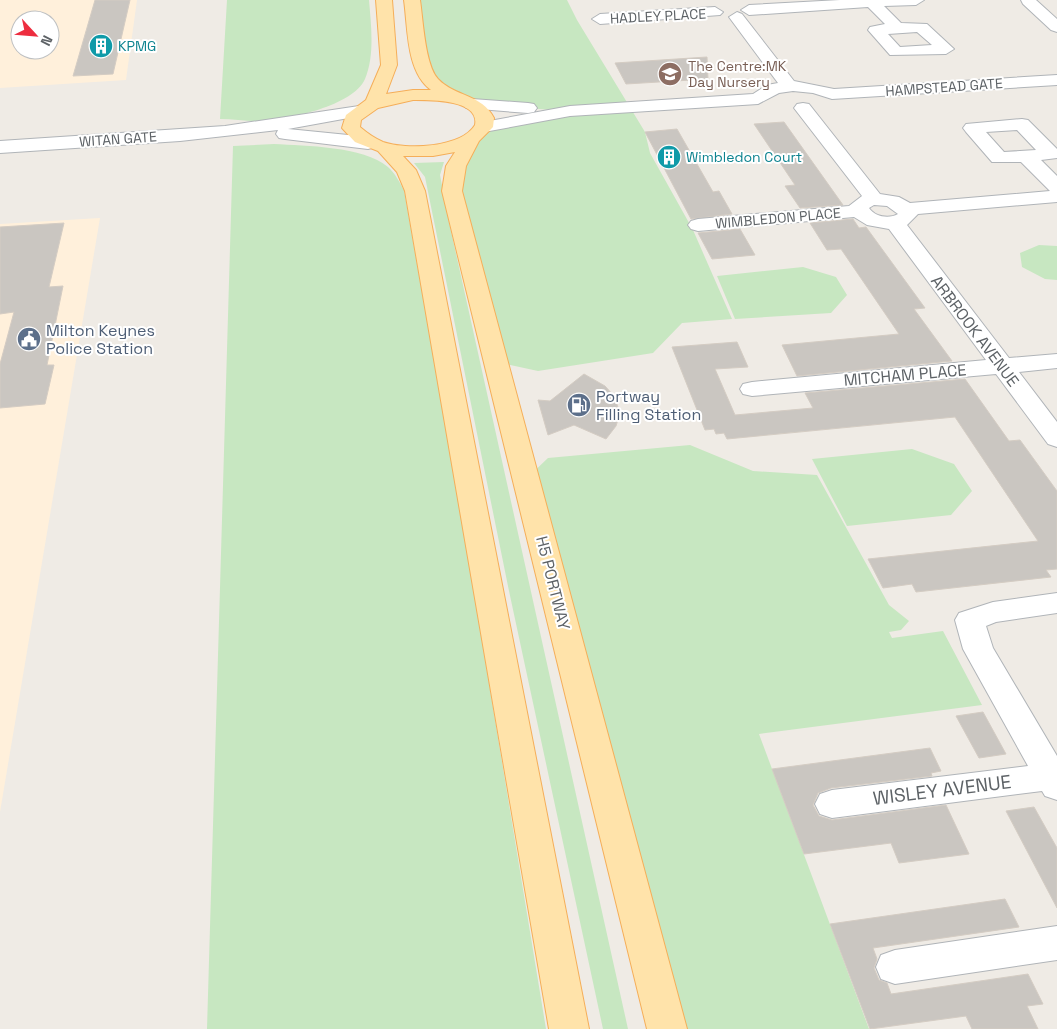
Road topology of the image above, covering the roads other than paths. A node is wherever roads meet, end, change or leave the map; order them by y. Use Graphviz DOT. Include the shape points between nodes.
graph roads {
  1 [pos="384,0"];
  2 [pos="412,0"];
  3 [pos="916,0"];
  4 [pos="1026,0"];
  5 [pos="1047,1"];
  6 [pos="872,2"];
  7 [pos="730,9"];
  8 [pos="600,19"];
  9 [pos="1057,27"];
  10 [pos="898,28"];
  11 [pos="1057,80"];
  12 [pos="789,86"];
  13 [pos="832,94"];
  14 [pos="454,98"];
  15 [pos="758,99"];
  16 [pos="472,104"];
  17 [pos="366,106"];
  18 [pos="788,107"];
  19 [pos="570,111"];
  20 [pos="237,131"];
  21 [pos="477,133"];
  22 [pos="377,146"];
  23 [pos="0,147"];
  24 [pos="1026,156"];
  25 [pos="1057,187"];
  26 [pos="1057,196"];
  27 [pos="866,205"];
  28 [pos="900,216"];
  29 [pos="698,225"];
  30 [pos="1057,361"];
  31 [pos="1000,366"];
  32 [pos="752,389"];
  33 [pos="1057,439"];
  34 [pos="1057,603"];
  35 [pos="1055,779"];
  36 [pos="832,804"];
  37 [pos="1057,944"];
  38 [pos="895,967"];
  39 [pos="569,1029"];
  40 [pos="668,1029"];
  1 -- 17 [label="main road" via="390,65"];
  2 -- 14 [label="main road" via="422,66 431,82"];
  3 -- 6 [label="street, HADLEY PLACE"];
  4 -- 5 [label="street"];
  4 -- 9 [label="street"];
  6 -- 7 [label="street, HADLEY PLACE"];
  6 -- 10 [label="street"];
  7 -- 8 [label="street, HADLEY PLACE"];
  7 -- 12 [label="street"];
  11 -- 13 [label="street, HAMPSTEAD GATE"];
  12 -- 13 [label="street"];
  12 -- 15 [label="street" via="764,93"];
  13 -- 18 [label="street" via="831,100 820,105"];
  14 -- 16 [label="main road"];
  14 -- 17 [label="main road" via="413,95"];
  15 -- 18 [label="street"];
  15 -- 19 [label="street"];
  16 -- 19 [label="street"];
  16 -- 21 [label="main road" via="485,119"];
  17 -- 20 [label="street, WITAN GATE" via="318,120"];
  17 -- 22 [label="main road" via="352,119 351,128 357,136"];
  18 -- 27 [label="street"];
  19 -- 21 [label="street"];
  20 -- 22 [label="street, WITAN GATE"];
  20 -- 23 [label="street, WITAN GATE"];
  21 -- 22 [label="main road" via="453,146 431,150 408,151"];
  21 -- 40 [label="main road, H5 PORTWAY" via="456,166 452,191"];
  22 -- 39 [label="main road" via="406,170 415,191"];
  24 -- 25 [label="street"];
  26 -- 28 [label="street"];
  27 -- 28 [label="street" via="872,220"];
  27 -- 29 [label="street, WIMBLEDON PLACE"];
  28 -- 31 [label="street, ARBROOK AVENUE"];
  30 -- 31 [label="street, MITCHAM PLACE"];
  31 -- 32 [label="street, MITCHAM PLACE"];
  31 -- 33 [label="street, ARBROOK AVENUE"];
  34 -- 35 [label="street, WISLEY AVENUE" via="993,612 970,620 978,649"];
  35 -- 36 [label="street, WISLEY AVENUE"];
  37 -- 38 [label="street"];
}
